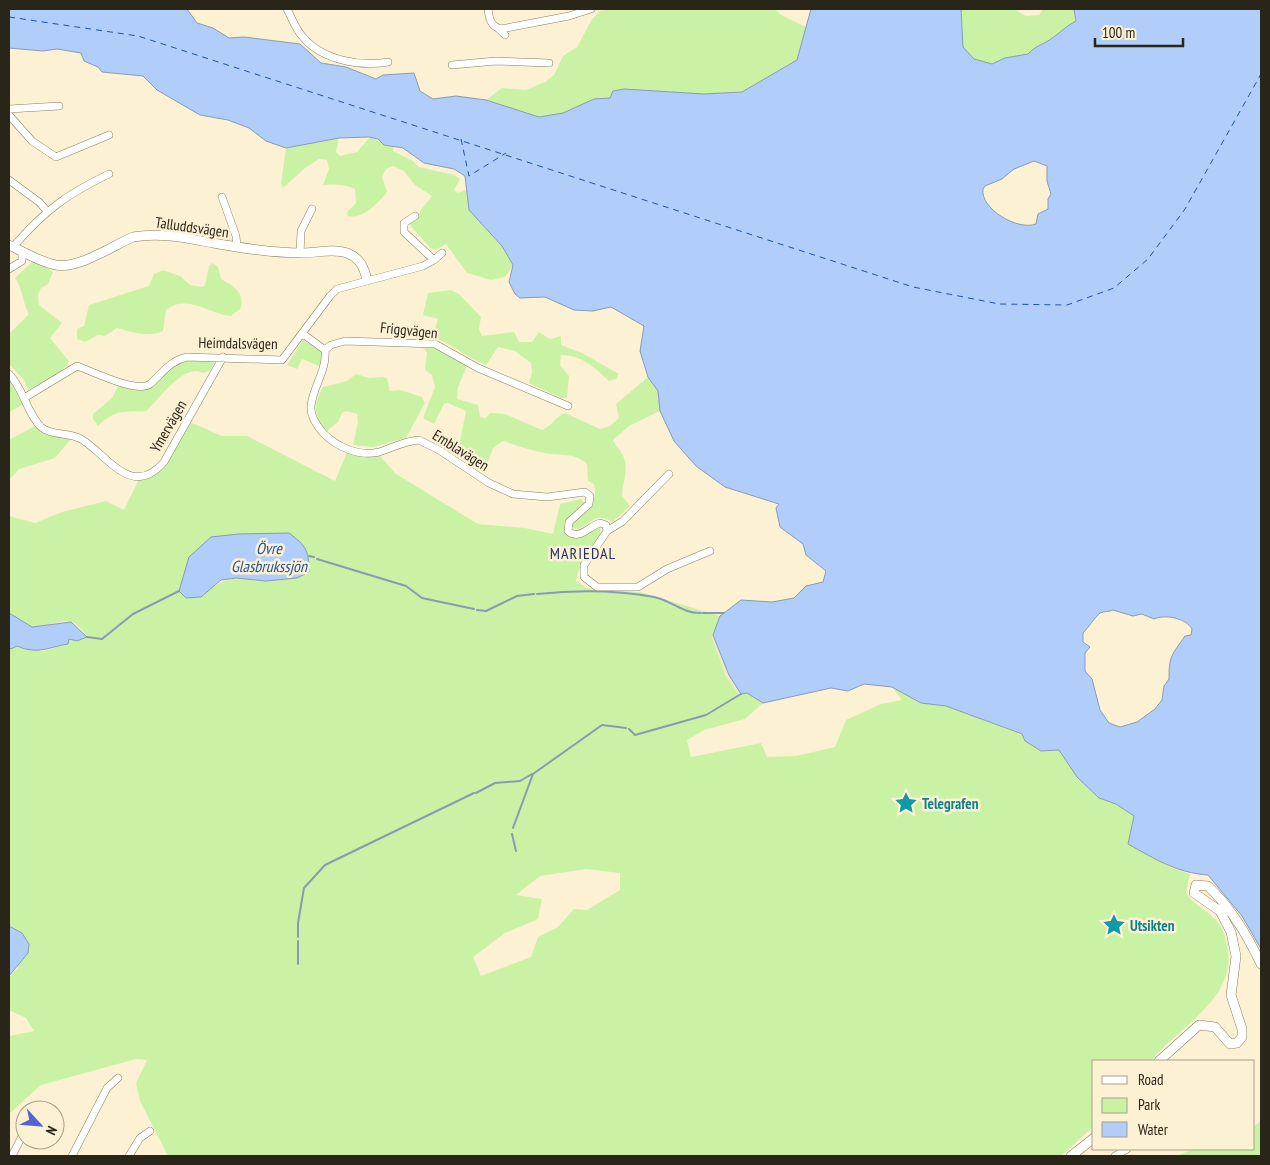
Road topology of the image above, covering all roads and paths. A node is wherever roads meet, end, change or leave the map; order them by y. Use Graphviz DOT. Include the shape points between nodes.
graph roads {
  1 [pos="287,9"];
  2 [pos="488,9"];
  3 [pos="591,9"];
  4 [pos="498,28"];
  5 [pos="505,35"];
  6 [pos="388,62"];
  7 [pos="549,64"];
  8 [pos="452,65"];
  9 [pos="59,106"];
  10 [pos="9,108"];
  11 [pos="9,115"];
  12 [pos="109,135"];
  13 [pos="109,174"];
  14 [pos="9,180"];
  15 [pos="222,198"];
  16 [pos="312,209"];
  17 [pos="47,211"];
  18 [pos="414,216"];
  19 [pos="11,246"];
  20 [pos="237,247"];
  21 [pos="22,252"];
  22 [pos="300,253"];
  23 [pos="442,253"];
  24 [pos="434,260"];
  25 [pos="9,269"];
  26 [pos="367,280"];
  27 [pos="303,334"];
  28 [pos="325,350"];
  29 [pos="223,356"];
  30 [pos="9,374"];
  31 [pos="24,398"];
  32 [pos="568,406"];
  33 [pos="668,474"];
  34 [pos="607,531"];
  35 [pos="710,551"];
  36 [pos="1261,964"];
  37 [pos="1160,1060"];
  38 [pos="118,1078"];
  39 [pos="150,1131"];
  40 [pos="1092,1140"];
  41 [pos="72,1156"];
  42 [pos="129,1156"];
  43 [pos="1071,1156"];
  1 -- 6 [label="street" via="302,37 329,55 339,60 375,64"];
  2 -- 4 [label="street" via="490,20"];
  3 -- 4 [label="street"];
  4 -- 5 [label="street"];
  7 -- 8 [label="street" via="496,61"];
  9 -- 10 [label="street"];
  11 -- 12 [label="street" via="29,138 56,157"];
  13 -- 17 [label="street" via="70,194"];
  14 -- 17 [label="street"];
  15 -- 20 [label="street"];
  16 -- 22 [label="street" via="301,231"];
  17 -- 19 [label="street"];
  18 -- 24 [label="street" via="404,223 403,230"];
  19 -- 21 [label="street, Talluddsvägen"];
  20 -- 21 [label="street, Talluddsvägen" via="172,236 140,235 66,266"];
  20 -- 22 [label="street, Talluddsvägen"];
  21 -- 25 [label="street" via="22,261"];
  22 -- 26 [label="street, Talluddsvägen" via="340,251 349,254 363,266"];
  23 -- 24 [label="street, Heimdalsvägen"];
  24 -- 26 [label="street, Heimdalsvägen" via="423,266"];
  26 -- 27 [label="street, Heimdalsvägen" via="333,292"];
  27 -- 28 [label="street"];
  27 -- 29 [label="street, Heimdalsvägen" via="282,360"];
  28 -- 32 [label="street, Friggvägen" via="331,344 344,340 431,343 478,368"];
  28 -- 34 [label="street, Emblavägen" via="326,360 311,406 320,430 337,444 359,453 368,453 419,440 513,494 541,498 587,493 589,504 569,522 568,531 578,535 600,523 606,526"];
  29 -- 31 [label="street, Heimdalsvägen" via="180,358 149,384 139,388 77,366"];
  29 -- 31 [label="street, Ymervägen" via="164,462 143,475 131,475 116,469 76,437 42,428"];
  30 -- 31 [label="street, Ymervägen"];
  33 -- 34 [label="street" via="623,521"];
  34 -- 35 [label="street" via="582,571 586,580 597,587 642,586 667,569"];
  36 -- 37 [label="street" via="1229,909 1208,886 1196,885 1194,893 1220,912 1231,932 1236,956 1231,995 1242,1037 1230,1044 1215,1027 1199,1025"];
  38 -- 41 [label="street" via="107,1088"];
  39 -- 42 [label="street" via="140,1138"];
  40 -- 43 [label="street"];
}
